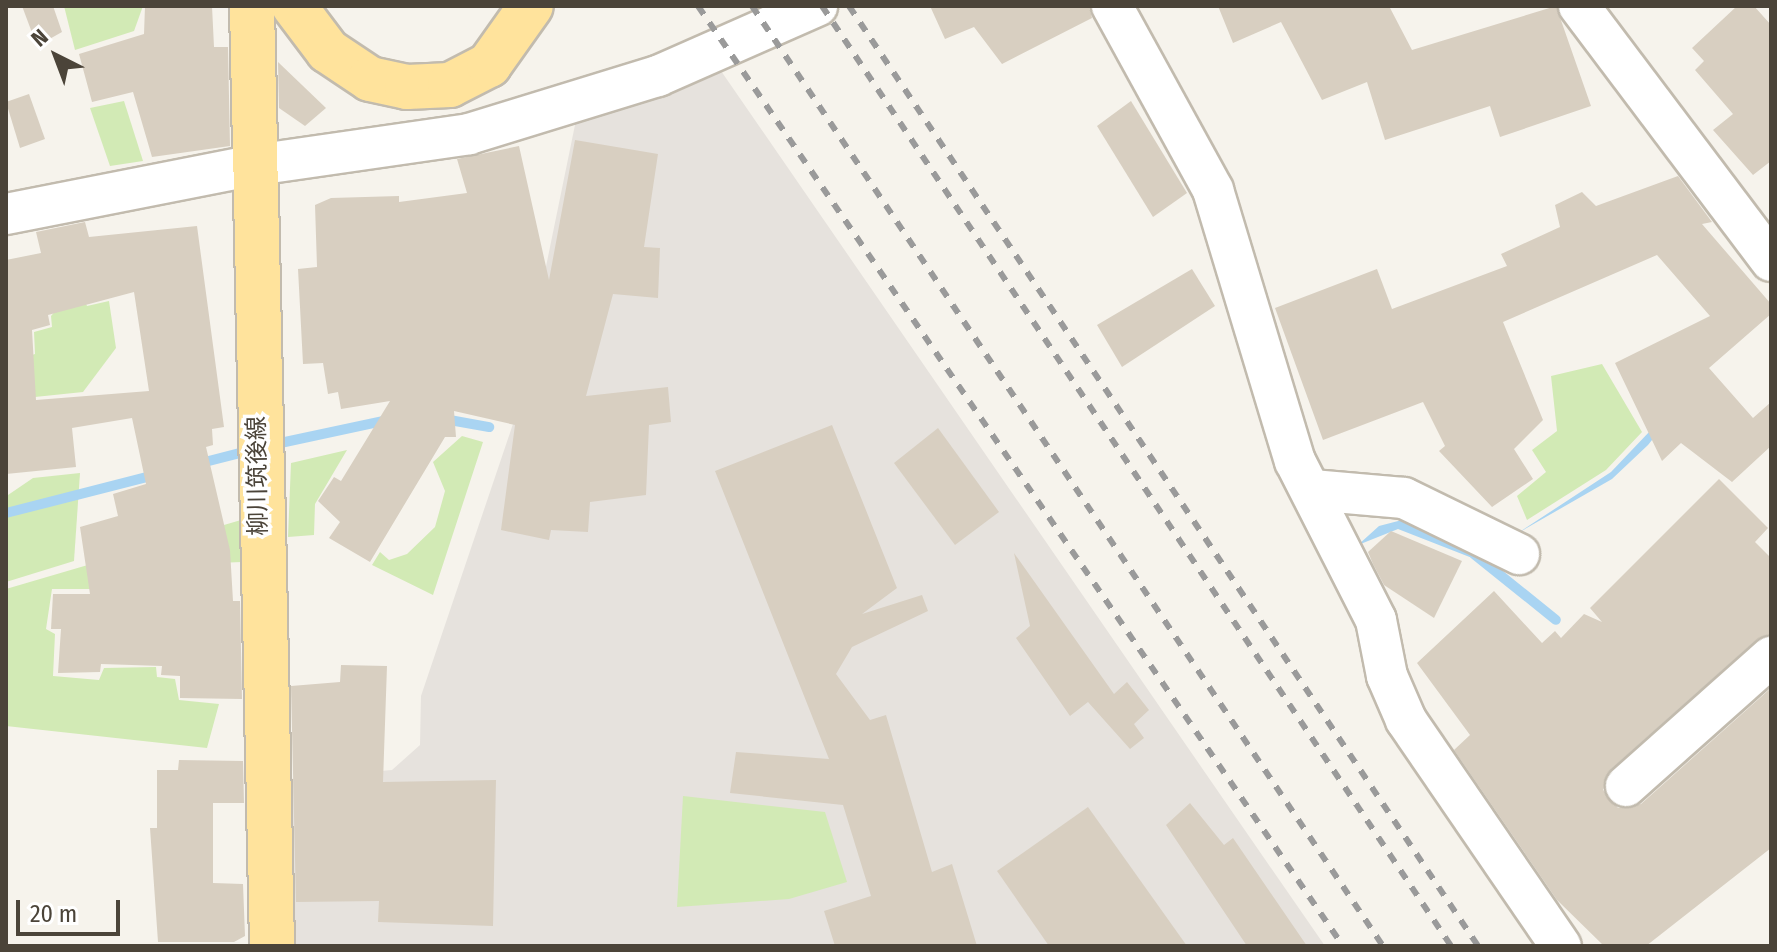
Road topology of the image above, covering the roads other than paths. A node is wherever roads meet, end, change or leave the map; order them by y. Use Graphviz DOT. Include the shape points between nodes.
graph roads {
  1 [pos="252,6"];
  2 [pos="294,6"];
  3 [pos="531,6"];
  4 [pos="817,6"];
  5 [pos="1112,6"];
  6 [pos="1579,6"];
  7 [pos="255,165"];
  8 [pos="6,214"];
  9 [pos="1771,261"];
  10 [pos="1312,490"];
  11 [pos="1519,554"];
  12 [pos="1771,657"];
  13 [pos="1626,786"];
  14 [pos="272,946"];
  15 [pos="1561,946"];
  1 -- 7 [label="main road, 柳川筑後線"];
  2 -- 3 [label="main road" via="328,51 370,79 407,87 450,85 489,65"];
  4 -- 7 [label="street" via="658,76 469,134"];
  5 -- 10 [label="street" via="1213,190 1295,461"];
  6 -- 9 [label="street"];
  7 -- 8 [label="street"];
  7 -- 14 [label="main road, 柳川筑後線"];
  10 -- 11 [label="street" via="1404,498"];
  10 -- 15 [label="street" via="1376,620 1387,676 1406,720"];
  12 -- 13 [label="street"];
}
